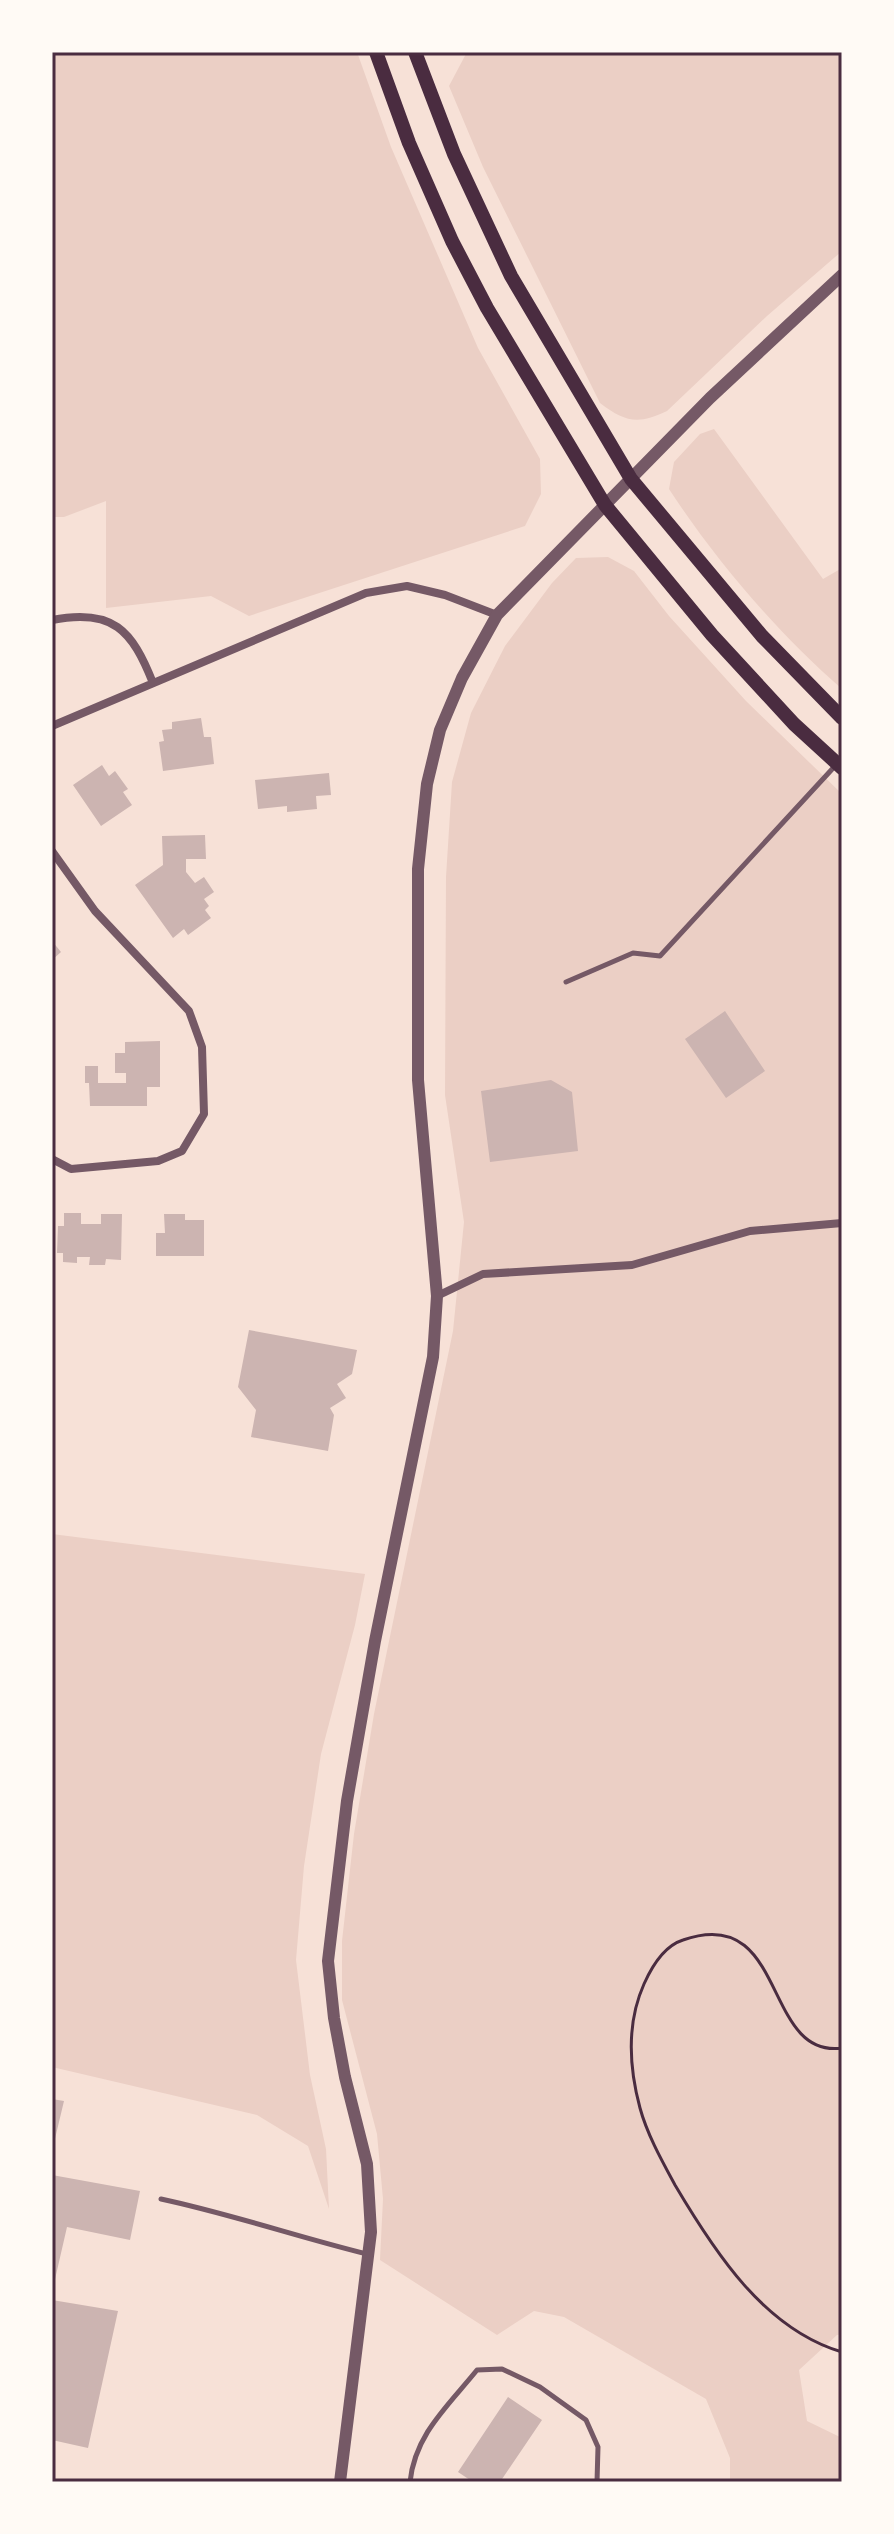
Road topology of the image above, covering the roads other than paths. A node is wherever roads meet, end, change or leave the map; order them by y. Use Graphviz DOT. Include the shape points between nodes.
graph roads {
  1 [pos="376,52"];
  2 [pos="415,52"];
  3 [pos="842,275"];
  4 [pos="631,479"];
  5 [pos="605,505"];
  6 [pos="497,615"];
  7 [pos="52,620"];
  8 [pos="153,683"];
  9 [pos="842,718"];
  10 [pos="52,726"];
  11 [pos="840,766"];
  12 [pos="52,851"];
  13 [pos="566,982"];
  14 [pos="52,1159"];
  15 [pos="842,1223"];
  16 [pos="437,1296"];
  17 [pos="161,2199"];
  18 [pos="368,2255"];
  19 [pos="340,2482"];
  20 [pos="410,2482"];
  21 [pos="597,2482"];
  1 -- 5 [label="main road" via="452,241"];
  2 -- 4 [label="main road" via="454,154 511,276"];
  3 -- 4 [label="street"];
  4 -- 5 [label="street"];
  4 -- 9 [label="main road" via="762,636"];
  5 -- 6 [label="street"];
  5 -- 11 [label="main road" via="712,635"];
  6 -- 8 [label="street" via="407,586 366,593"];
  6 -- 16 [label="street" via="440,730 427,784 418,869 418,1080"];
  7 -- 8 [label="street" via="101,619 126,632"];
  8 -- 10 [label="street"];
  11 -- 13 [label="lane" via="660,956 633,953"];
  12 -- 14 [label="street" via="95,911 189,1011 202,1047 204,1114 182,1151 158,1161 71,1169"];
  15 -- 16 [label="street" via="750,1231 632,1265 483,1274"];
  16 -- 18 [label="street" via="433,1357 347,1801 328,1961 345,2077 367,2164"];
  17 -- 18 [label="lane"];
  18 -- 19 [label="street"];
  20 -- 21 [label="lane" via="421,2440 467,2382 477,2370 502,2369 540,2387 586,2420 598,2447"];
}
